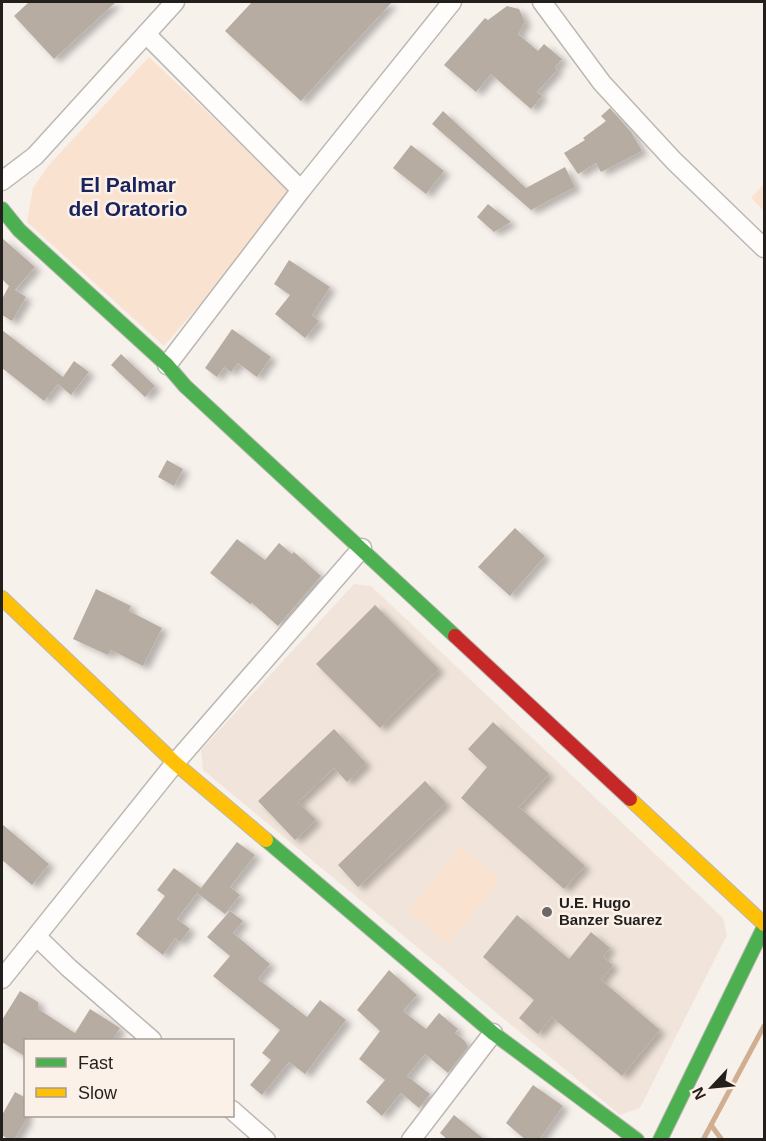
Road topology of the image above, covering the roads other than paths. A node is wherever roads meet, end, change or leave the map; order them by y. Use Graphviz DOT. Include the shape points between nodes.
graph roads {
  1 [pos="175,2"];
  2 [pos="452,2"];
  3 [pos="542,2"];
  4 [pos="146,34"];
  5 [pos="2,181"];
  6 [pos="301,190"];
  7 [pos="2,209"];
  8 [pos="765,248"];
  9 [pos="167,365"];
  10 [pos="362,548"];
  11 [pos="2,598"];
  12 [pos="175,763"];
  13 [pos="765,925"];
  14 [pos="37,937"];
  15 [pos="2,979"];
  16 [pos="493,1033"];
  17 [pos="150,1039"];
  18 [pos="234,1112"];
  19 [pos="266,1140"];
  20 [pos="411,1140"];
  21 [pos="637,1140"];
  22 [pos="660,1140"];
  1 -- 4 [label="street"];
  2 -- 6 [label="street"];
  3 -- 8 [label="street" via="602,83 673,160"];
  4 -- 5 [label="street" via="35,156"];
  4 -- 6 [label="street"];
  6 -- 9 [label="street"];
  7 -- 9 [label="main road" via="19,230"];
  9 -- 10 [label="main road"];
  10 -- 12 [label="street"];
  10 -- 13 [label="main road"];
  11 -- 12 [label="main road"];
  12 -- 14 [label="street"];
  12 -- 16 [label="main road"];
  13 -- 22 [label="main road"];
  14 -- 15 [label="street"];
  14 -- 17 [label="street"];
  16 -- 20 [label="street"];
  16 -- 21 [label="main road"];
  18 -- 19 [label="street"];
}
